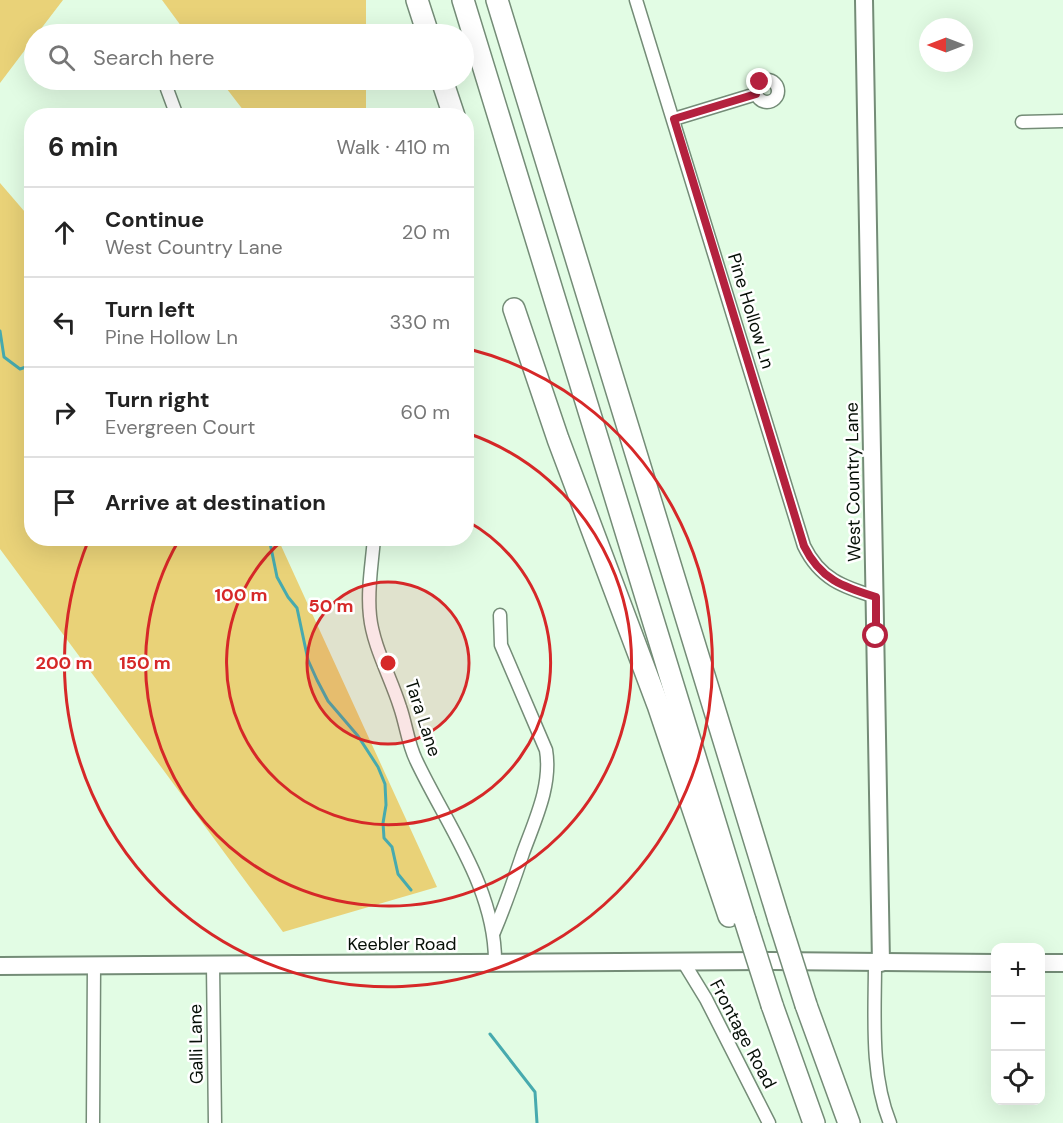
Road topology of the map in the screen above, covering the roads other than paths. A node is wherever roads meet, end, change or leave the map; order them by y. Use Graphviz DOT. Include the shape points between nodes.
graph roads {
  1 [pos="417,0"];
  2 [pos="463,0"];
  3 [pos="497,0"];
  4 [pos="636,0"];
  5 [pos="864,0"];
  6 [pos="425,24"];
  7 [pos="470,24"];
  8 [pos="474,37"];
  9 [pos="167,90"];
  10 [pos="445,90"];
  11 [pos="756,94"];
  12 [pos="174,108"];
  13 [pos="451,108"];
  14 [pos="674,119"];
  15 [pos="1063,121"];
  16 [pos="1022,122"];
  17 [pos="514,309"];
  18 [pos="373,546"];
  19 [pos="876,597"];
  20 [pos="500,615"];
  21 [pos="737,920"];
  22 [pos="494,932"];
  23 [pos="495,963"];
  24 [pos="684,963"];
  25 [pos="878,963"];
  26 [pos="991,963"];
  27 [pos="1045,963"];
  28 [pos="1063,963"];
  29 [pos="213,965"];
  30 [pos="0,966"];
  31 [pos="94,966"];
  32 [pos="93,1123"];
  33 [pos="215,1123"];
  34 [pos="769,1123"];
  35 [pos="814,1123"];
  36 [pos="849,1123"];
  37 [pos="890,1123"];
  1 -- 6 [label="highway"];
  2 -- 7 [label="highway"];
  3 -- 36 [label="highway, bridge" via="779,920"];
  4 -- 14 [label="street, Pine Hollow Ln"];
  5 -- 19 [label="street, West Country Lane"];
  8 -- 21 [label="highway"];
  9 -- 12 [label="street"];
  10 -- 13 [label="highway"];
  11 -- 14 [label="street"];
  14 -- 19 [label="street, Pine Hollow Ln" via="804,546 813,562 833,581"];
  15 -- 16 [label="street"];
  17 -- 21 [label="highway" via="558,439"];
  18 -- 22 [label="street, Tara Lane" via="368,592 374,638 390,676 414,757 476,875"];
  19 -- 25 [label="street, West Country Lane"];
  20 -- 22 [label="street, Tara Lane" via="501,645 549,764 543,798"];
  21 -- 35 [label="highway, bridge"];
  22 -- 23 [label="street, Tara Lane"];
  23 -- 24 [label="street, Keebler Road"];
  23 -- 29 [label="street, Keebler Road"];
  24 -- 25 [label="street, Keebler Road"];
  24 -- 34 [label="street, Frontage Road"];
  25 -- 26 [label="street, Keebler Road"];
  25 -- 37 [label="street, West Country Lane" via="878,1073"];
  27 -- 28 [label="street"];
  29 -- 31 [label="street, Keebler Road"];
  29 -- 33 [label="street, Galli Lane"];
  30 -- 31 [label="street, Keebler Road"];
  31 -- 32 [label="street"];
}
